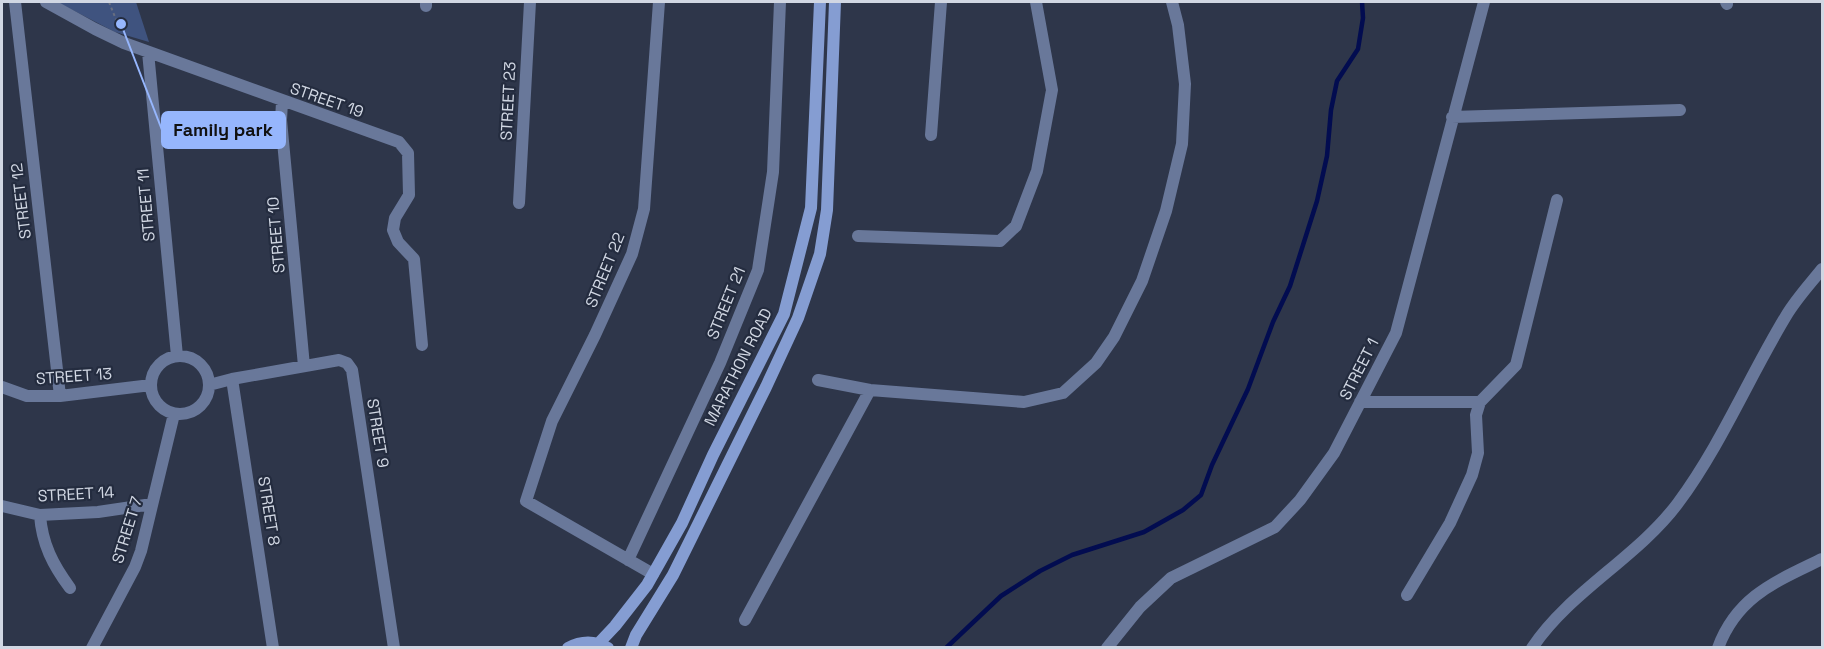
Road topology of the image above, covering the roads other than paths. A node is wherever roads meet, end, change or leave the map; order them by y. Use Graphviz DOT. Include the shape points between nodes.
graph roads {
  1 [pos="15,2"];
  2 [pos="46,2"];
  3 [pos="530,2"];
  4 [pos="659,2"];
  5 [pos="780,2"];
  6 [pos="820,2"];
  7 [pos="835,2"];
  8 [pos="940,2"];
  9 [pos="1036,2"];
  10 [pos="1172,2"];
  11 [pos="1484,2"];
  12 [pos="148,52"];
  13 [pos="282,102"];
  14 [pos="1680,110"];
  15 [pos="1452,117"];
  16 [pos="931,135"];
  17 [pos="1557,200"];
  18 [pos="519,203"];
  19 [pos="858,236"];
  20 [pos="1822,269"];
  21 [pos="422,345"];
  22 [pos="177,356"];
  23 [pos="304,366"];
  24 [pos="232,379"];
  25 [pos="818,380"];
  26 [pos="150,385"];
  27 [pos="209,385"];
  28 [pos="2,387"];
  29 [pos="870,390"];
  30 [pos="60,396"];
  31 [pos="1360,402"];
  32 [pos="1480,402"];
  33 [pos="174,414"];
  34 [pos="152,504"];
  35 [pos="2,506"];
  36 [pos="40,515"];
  37 [pos="1822,559"];
  38 [pos="628,560"];
  39 [pos="653,574"];
  40 [pos="70,588"];
  41 [pos="1407,595"];
  42 [pos="745,620"];
  43 [pos="603,646"];
  44 [pos="92,648"];
  45 [pos="273,648"];
  46 [pos="394,648"];
  47 [pos="568,648"];
  48 [pos="631,648"];
  49 [pos="1107,648"];
  50 [pos="1532,648"];
  51 [pos="1718,648"];
  1 -- 30 [label="street, STREET 12"];
  2 -- 12 [label="street, STREET 19"];
  3 -- 18 [label="street, STREET 23"];
  4 -- 38 [label="street, STREET 22" via="644,209 632,254 552,421 526,501"];
  5 -- 38 [label="street, STREET 21" via="773,172 758,270 720,363"];
  6 -- 39 [label="main road, MARATHON ROAD" via="811,208 784,314"];
  7 -- 48 [label="main road, MARATHON ROAD" via="827,210 820,254 798,318 766,387 673,575"];
  8 -- 16 [label="street"];
  9 -- 19 [label="street" via="1052,90 1037,171 1016,226 1000,241"];
  10 -- 29 [label="street" via="1185,84 1182,144 1166,211 1142,281 1096,363 1063,393 1024,402"];
  11 -- 15 [label="street, STREET 1"];
  12 -- 13 [label="street, STREET 19"];
  12 -- 22 [label="street, STREET 11"];
  13 -- 21 [label="street, STREET 19" via="405,147 409,195 395,218 393,230 414,259"];
  13 -- 23 [label="street, STREET 10"];
  14 -- 15 [label="street"];
  15 -- 31 [label="street, STREET 1" via="1396,333"];
  17 -- 32 [label="street" via="1516,365"];
  20 -- 50 [label="street" via="1787,313 1708,459 1678,504 1638,547 1559,615"];
  22 -- 26 [label="street" via="158,365"];
  22 -- 27 [label="street" via="200,363"];
  23 -- 24 [label="street, STREET 9"];
  23 -- 46 [label="street, STREET 9" via="339,360 352,370"];
  24 -- 27 [label="street, STREET 9"];
  24 -- 45 [label="street, STREET 8"];
  25 -- 29 [label="street"];
  26 -- 30 [label="street, STREET 13"];
  26 -- 33 [label="street" via="153,398"];
  27 -- 33 [label="street" via="207,398 199,408 187,414"];
  28 -- 30 [label="street, STREET 13" via="27,396"];
  29 -- 42 [label="street"];
  31 -- 32 [label="street"];
  31 -- 49 [label="street, STREET 1" via="1334,453 1275,527 1172,578 1140,607"];
  32 -- 41 [label="street" via="1476,415 1478,453 1472,475 1450,523"];
  33 -- 34 [label="street, STREET 7"];
  34 -- 36 [label="street, STREET 14"];
  34 -- 44 [label="street, STREET 7" via="135,567"];
  35 -- 36 [label="street, STREET 14"];
  36 -- 40 [label="street" via="48,553"];
  37 -- 51 [label="street" via="1753,596 1736,614"];
  38 -- 39 [label="street"];
  39 -- 43 [label="main road, MARATHON ROAD"];
  43 -- 47 [label="main road" via="576,644"];
}
